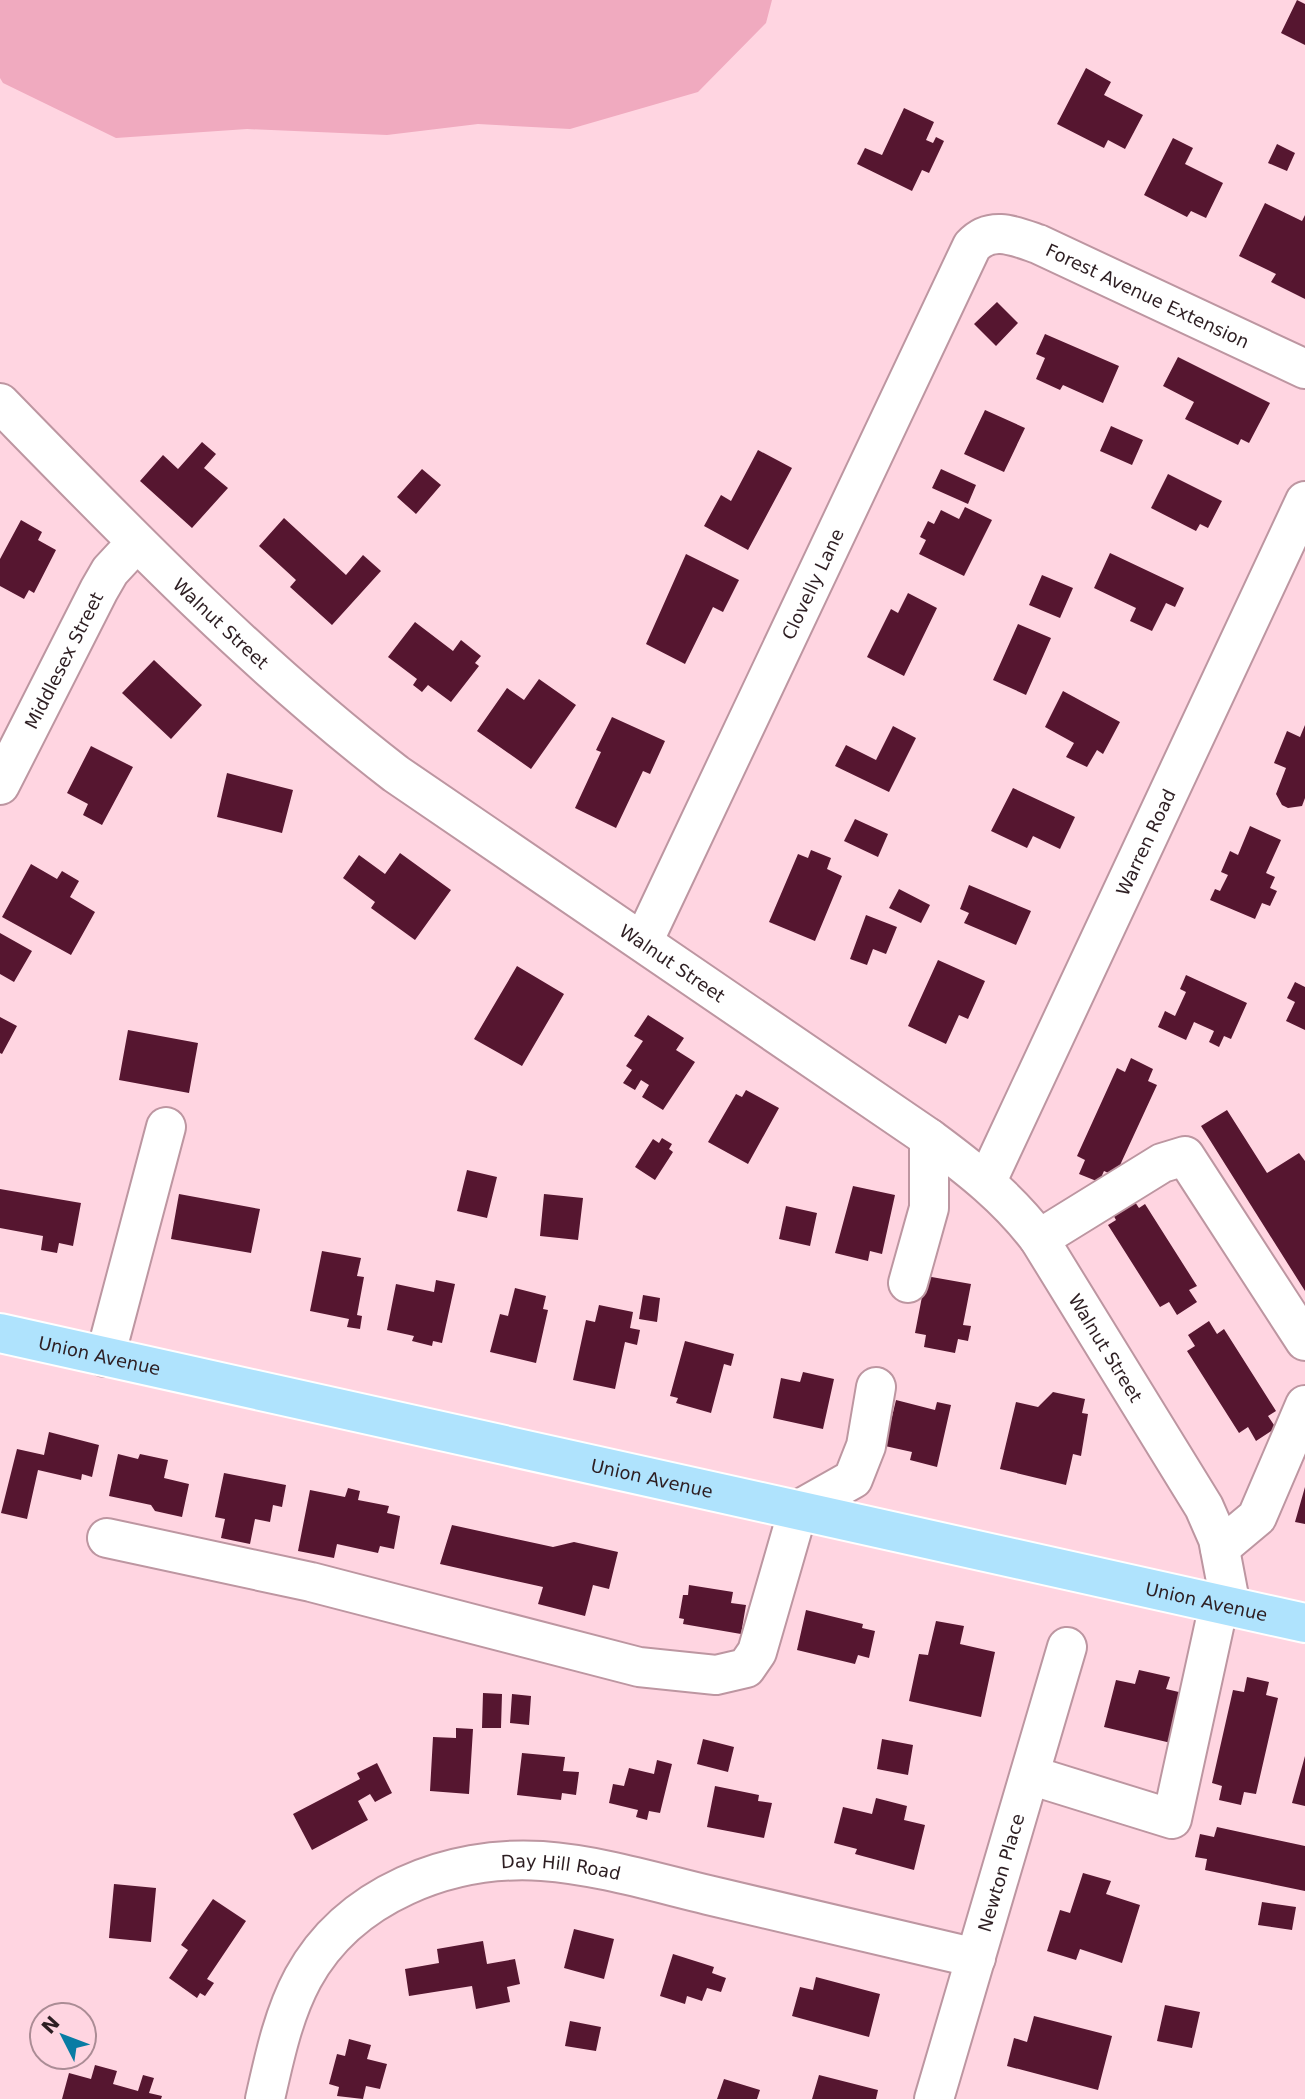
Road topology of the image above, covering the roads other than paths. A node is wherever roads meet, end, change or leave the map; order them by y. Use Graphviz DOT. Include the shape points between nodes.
graph roads {
  1 [pos="987,234"];
  2 [pos="1305,369"];
  3 [pos="0,403"];
  4 [pos="1305,501"];
  5 [pos="136,543"];
  6 [pos="0,785"];
  7 [pos="643,942"];
  8 [pos="166,1127"];
  9 [pos="929,1138"];
  10 [pos="987,1181"];
  11 [pos="1039,1239"];
  12 [pos="908,1283"];
  13 [pos="0,1334"];
  14 [pos="1305,1341"];
  15 [pos="105,1357"];
  16 [pos="876,1387"];
  17 [pos="1305,1405"];
  18 [pos="798,1510"];
  19 [pos="107,1538"];
  20 [pos="1220,1548"];
  21 [pos="1225,1606"];
  22 [pos="1305,1623"];
  23 [pos="1067,1647"];
  24 [pos="1030,1775"];
  25 [pos="976,1958"];
  26 [pos="265,2099"];
  27 [pos="934,2099"];
  1 -- 2 [label="street, Forest Avenue Extension" via="1038,244"];
  1 -- 7 [label="street, Clovelly Lane" via="972,246"];
  3 -- 5 [label="street, Walnut Street"];
  4 -- 10 [label="street, Warren Road"];
  5 -- 6 [label="street, Middlesex Street" via="99,590"];
  5 -- 7 [label="street, Walnut Street" via="333,726"];
  7 -- 9 [label="street, Walnut Street"];
  8 -- 15 [label="street"];
  9 -- 10 [label="street, Walnut Street"];
  9 -- 12 [label="street" via="929,1209"];
  10 -- 11 [label="street, Walnut Street"];
  11 -- 14 [label="street" via="1162,1163 1185,1156"];
  11 -- 20 [label="street, Walnut Street" via="1205,1507"];
  13 -- 15 [label="main road, Union Avenue"];
  15 -- 18 [label="main road, Union Avenue"];
  16 -- 18 [label="street" via="866,1446 853,1479"];
  17 -- 20 [label="street" via="1257,1517"];
  18 -- 19 [label="street" via="757,1652 746,1668 716,1675 639,1667 311,1583"];
  18 -- 21 [label="main road, Union Avenue"];
  20 -- 21 [label="street, Walnut Street"];
  21 -- 22 [label="main road, Union Avenue"];
  21 -- 24 [label="street" via="1172,1819"];
  23 -- 24 [label="street, Newton Place"];
  24 -- 25 [label="street, Newton Place"];
  25 -- 26 [label="street, Day Hill Road" via="575,1865 506,1861 471,1866 404,1886 348,1921 324,1948 303,1978 287,2017"];
  25 -- 27 [label="street, Newton Place"];
}
